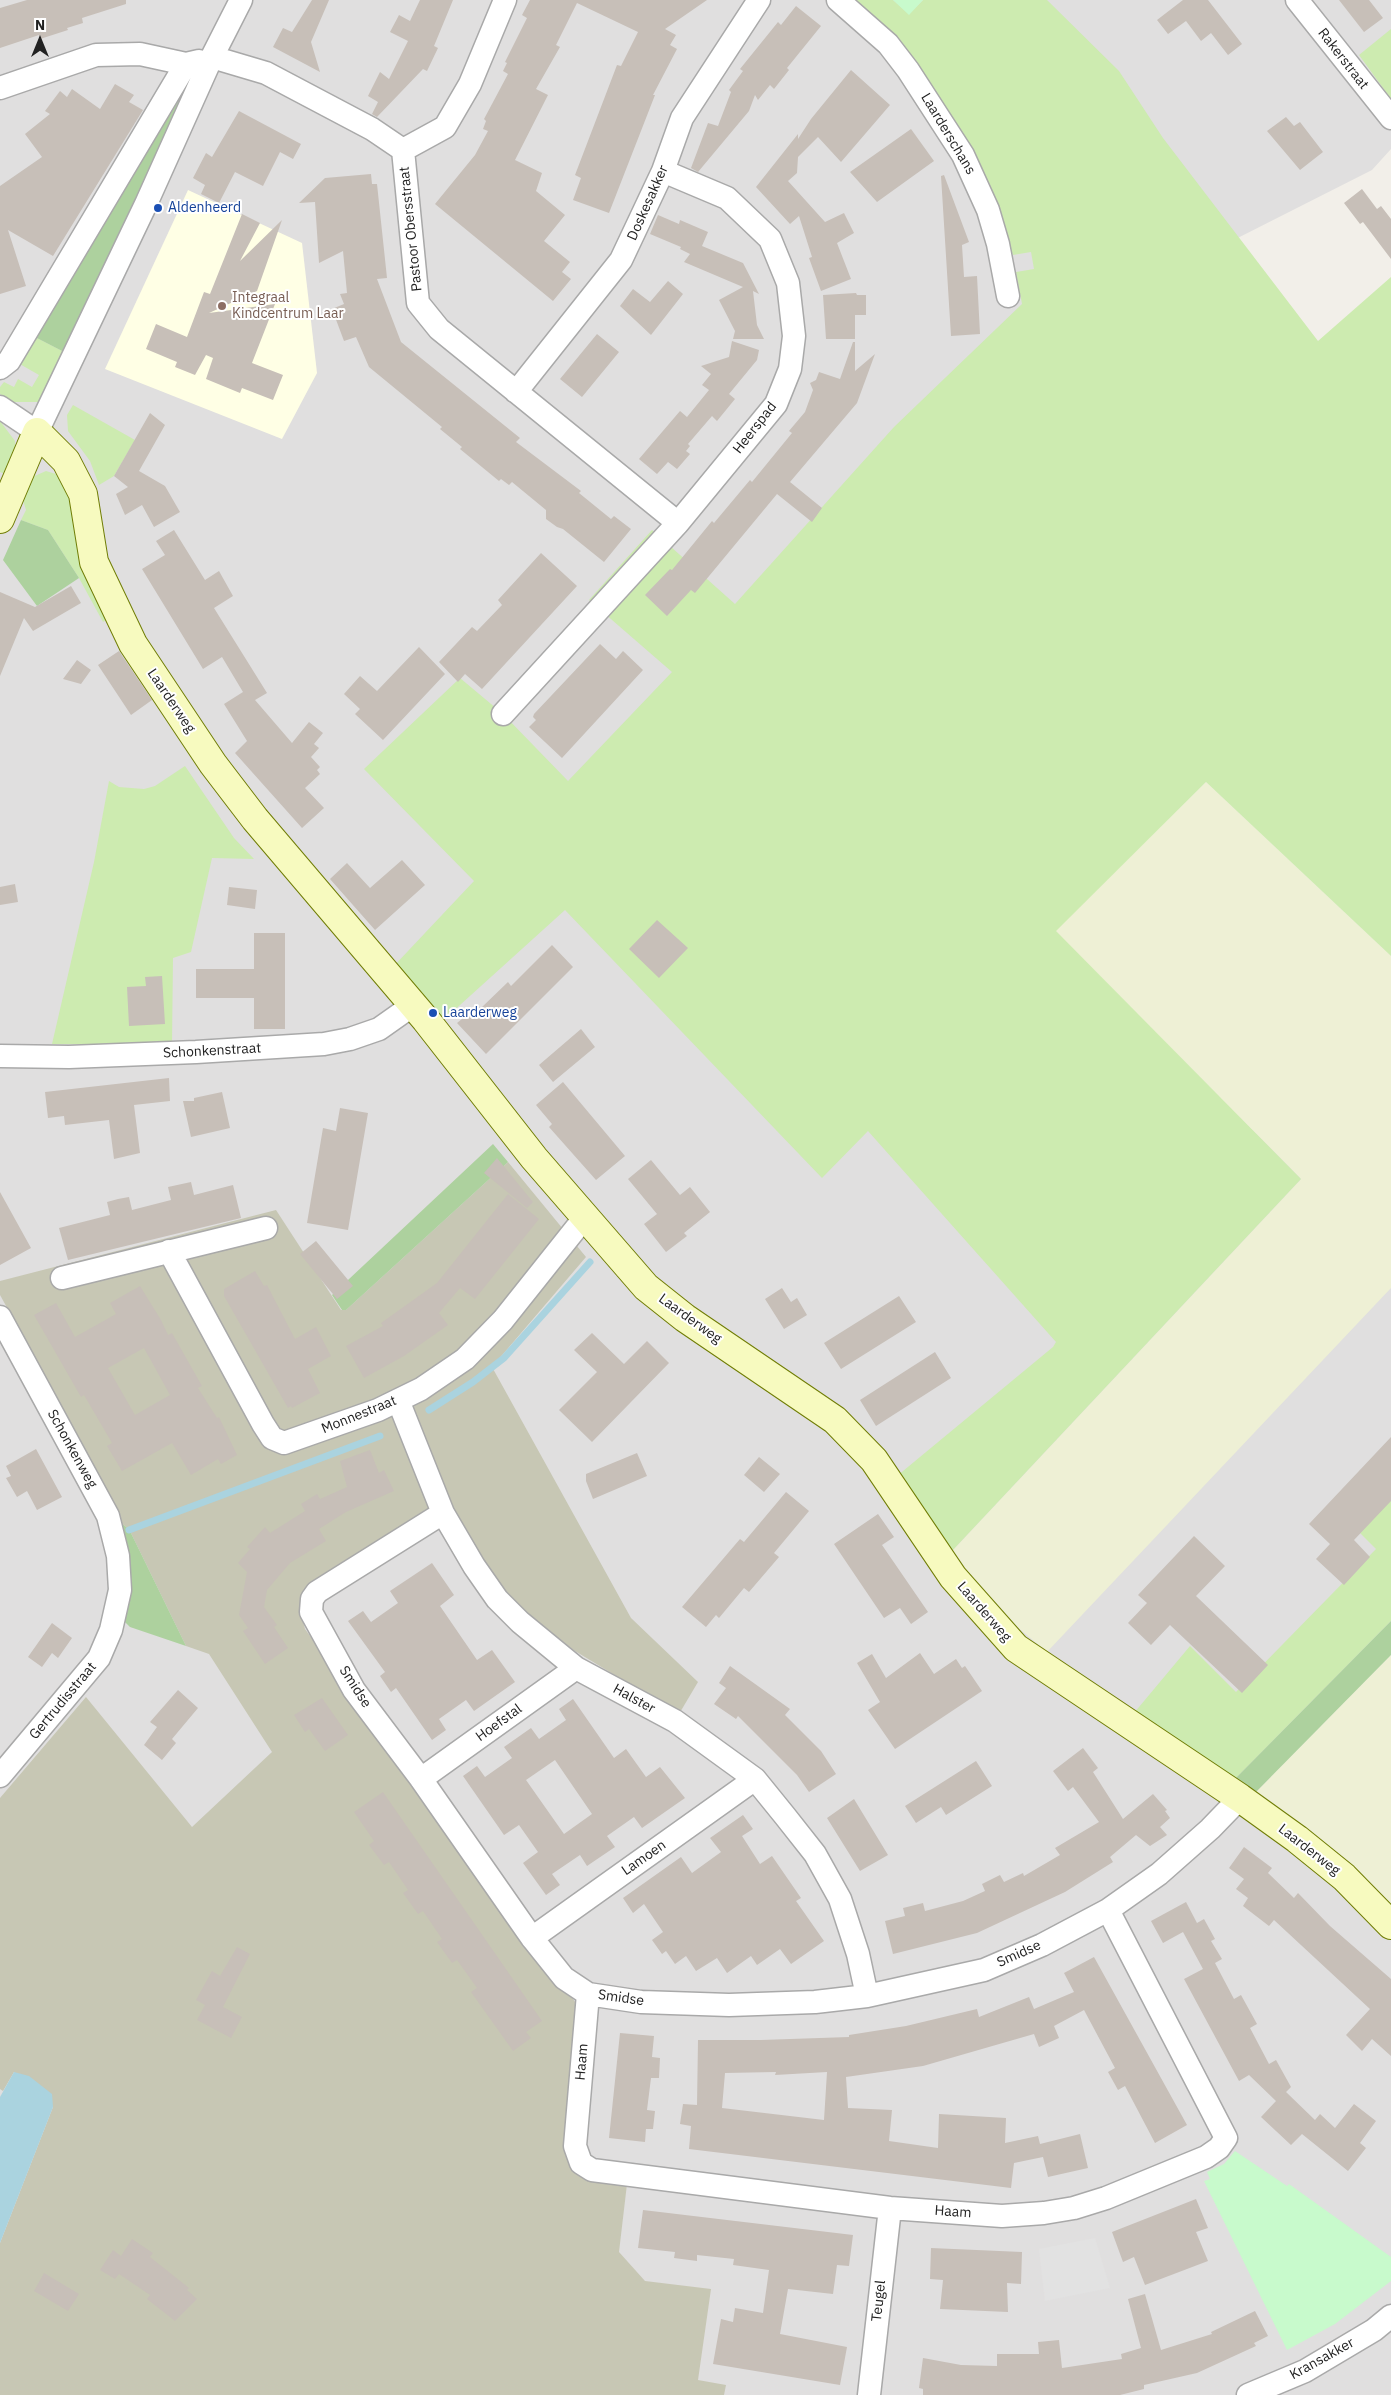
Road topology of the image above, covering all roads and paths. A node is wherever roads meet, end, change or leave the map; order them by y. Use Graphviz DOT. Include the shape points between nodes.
graph roads {
  1 [pos="241,0"];
  2 [pos="505,0"];
  3 [pos="759,0"];
  4 [pos="838,0"];
  5 [pos="1297,0"];
  6 [pos="212,57"];
  7 [pos="186,64"];
  8 [pos="0,88"];
  9 [pos="1391,118"];
  10 [pos="403,150"];
  11 [pos="663,171"];
  12 [pos="1008,296"];
  13 [pos="0,368"];
  14 [pos="516,392"];
  15 [pos="0,407"];
  16 [pos="37,432"];
  17 [pos="0,519"];
  18 [pos="678,523"];
  19 [pos="503,714"];
  20 [pos="413,1005"];
  21 [pos="0,1056"];
  22 [pos="585,1217"];
  23 [pos="266,1228"];
  24 [pos="169,1251"];
  25 [pos="62,1278"];
  26 [pos="0,1317"];
  27 [pos="398,1400"];
  28 [pos="443,1514"];
  29 [pos="120,1590"];
  30 [pos="576,1668"];
  31 [pos="0,1776"];
  32 [pos="421,1778"];
  33 [pos="755,1779"];
  34 [pos="1240,1798"];
  35 [pos="1108,1910"];
  36 [pos="1391,1925"];
  37 [pos="532,1938"];
  38 [pos="588,1994"];
  39 [pos="866,1996"];
  40 [pos="890,2208"];
  41 [pos="1391,2316"];
  42 [pos="869,2395"];
  43 [pos="1248,2395"];
  1 -- 6 [label="street"];
  2 -- 10 [label="street" via="470,84 445,127"];
  3 -- 11 [label="street, Doskesakker" via="682,118"];
  4 -- 12 [label="street, Laarderschans" via="888,44 963,154 988,210"];
  5 -- 9 [label="street, Rakerstraat"];
  6 -- 7 [label="street"];
  6 -- 10 [label="street, Pastoor Obersstraat" via="266,73 372,129"];
  6 -- 16 [label="street"];
  7 -- 8 [label="street" via="140,54 96,55"];
  7 -- 13 [label="street" via="9,361"];
  10 -- 14 [label="street, Pastoor Obersstraat" via="418,303 439,329"];
  11 -- 14 [label="street, Doskesakker" via="622,260"];
  11 -- 18 [label="street, Heerspad" via="727,198 770,239 788,283 794,336 790,369 776,404"];
  14 -- 18 [label="street, Pastoor Obersstraat"];
  15 -- 16 [label="street"];
  16 -- 17 [label="street"];
  16 -- 20 [label="street, Laarderweg" via="66,461 83,494 94,562 133,644 213,764 255,819"];
  18 -- 19 [label="street, Heerspad"];
  20 -- 21 [label="street, Schonkenstraat" via="379,1029 324,1044 186,1053"];
  20 -- 22 [label="street, Laarderweg"];
  22 -- 27 [label="street, Monnestraat" via="503,1320 465,1359 421,1389"];
  22 -- 34 [label="street, Laarderweg" via="646,1287 685,1318 836,1420 874,1460 953,1577 1016,1648"];
  23 -- 24 [label="street"];
  24 -- 25 [label="street"];
  24 -- 27 [label="street, Monnestraat" via="272,1438 284,1443"];
  26 -- 29 [label="street, Schonkenweg" via="108,1516 118,1556"];
  27 -- 28 [label="street, Halster"];
  28 -- 30 [label="street, Halster" via="497,1600"];
  28 -- 32 [label="street, Smidse" via="317,1592 312,1599 311,1612 354,1690"];
  29 -- 31 [label="street, Gertrudisstraat" via="111,1630 99,1658"];
  30 -- 32 [label="street, Hoefstal"];
  30 -- 33 [label="street, Halster" via="674,1721"];
  32 -- 37 [label="street, Smidse"];
  33 -- 37 [label="street, Lamoen"];
  33 -- 39 [label="street, Halster" via="815,1854 840,1899 858,1954"];
  34 -- 35 [label="street, Smidse" via="1160,1874"];
  34 -- 36 [label="street, Laarderweg" via="1344,1878"];
  35 -- 39 [label="street, Smidse" via="1042,1945 984,1970"];
  35 -- 40 [label="street, Haam" via="1226,2138 1219,2148 1206,2157 1074,2208 1002,2216"];
  37 -- 38 [label="street, Smidse" via="564,1978"];
  38 -- 39 [label="street, Smidse" via="641,2002 729,2005 815,2002"];
  38 -- 40 [label="street, Haam" via="575,2146 580,2163 592,2170"];
  40 -- 42 [label="street, Teugel"];
  41 -- 43 [label="street, Kransakker" via="1374,2330 1305,2371"];
}
